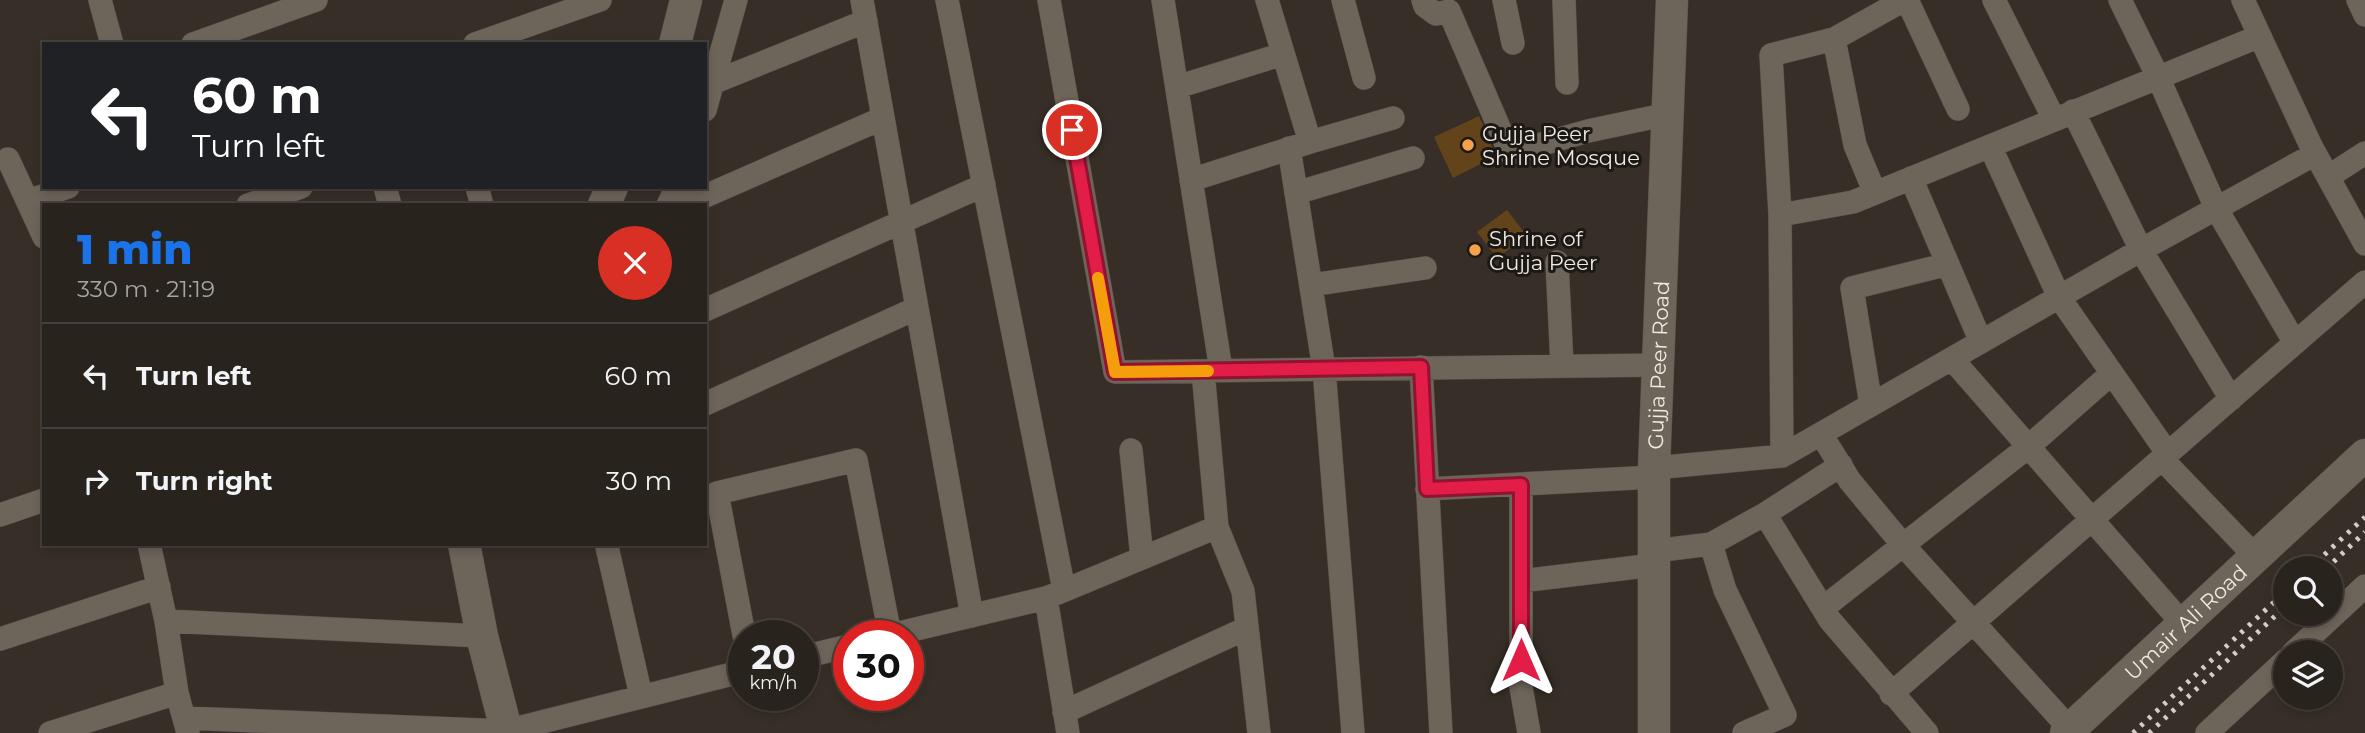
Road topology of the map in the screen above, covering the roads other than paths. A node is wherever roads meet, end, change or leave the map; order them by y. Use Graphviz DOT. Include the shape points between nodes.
graph roads {
  1 [pos="100,0"];
  2 [pos="316,0"];
  3 [pos="600,0"];
  4 [pos="686,0"];
  5 [pos="736,0"];
  6 [pos="947,0"];
  7 [pos="1049,0"];
  8 [pos="1163,0"];
  9 [pos="1267,0"];
  10 [pos="1343,0"];
  11 [pos="1423,0"];
  12 [pos="1504,0"];
  13 [pos="1564,0"];
  14 [pos="1906,0"];
  15 [pos="1994,0"];
  16 [pos="2120,0"];
  17 [pos="2358,0"];
  18 [pos="2245,1"];
  19 [pos="1677,2"];
  20 [pos="864,10"];
  21 [pos="2365,15"];
  22 [pos="2260,36"];
  23 [pos="1834,39"];
  24 [pos="111,42"];
  25 [pos="199,42"];
  26 [pos="481,42"];
  27 [pos="676,42"];
  28 [pos="1514,43"];
  29 [pos="1283,54"];
  30 [pos="2158,77"];
  31 [pos="1364,78"];
  32 [pos="712,83"];
  33 [pos="1567,83"];
  34 [pos="1177,87"];
  35 [pos="707,102"];
  36 [pos="1958,109"];
  37 [pos="1668,114"];
  38 [pos="2063,115"];
  39 [pos="883,118"];
  40 [pos="1393,118"];
  41 [pos="1299,145"];
  42 [pos="1990,146"];
  43 [pos="2315,153"];
  44 [pos="2365,153"];
  45 [pos="1413,158"];
  46 [pos="8,159"];
  47 [pos="2328,177"];
  48 [pos="1911,178"];
  49 [pos="1191,180"];
  50 [pos="984,185"];
  51 [pos="62,189"];
  52 [pos="1296,193"];
  53 [pos="1875,193"];
  54 [pos="289,195"];
  55 [pos="28,201"];
  56 [pos="256,203"];
  57 [pos="690,203"];
  58 [pos="2216,208"];
  59 [pos="1780,215"];
  60 [pos="902,222"];
  61 [pos="42,232"];
  62 [pos="2365,244"];
  63 [pos="2141,250"];
  64 [pos="1557,262"];
  65 [pos="1948,264"];
  66 [pos="1425,268"];
  67 [pos="2365,282"];
  68 [pos="1311,285"];
  69 [pos="2059,297"];
  70 [pos="917,308"];
  71 [pos="707,309"];
  72 [pos="1981,342"];
  73 [pos="2295,343"];
  74 [pos="1952,359"];
  75 [pos="1562,365"];
  76 [pos="1658,365"];
  77 [pos="1421,367"];
  78 [pos="1324,369"];
  79 [pos="1212,370"];
  80 [pos="2112,373"];
  81 [pos="2231,399"];
  82 [pos="707,403"];
  83 [pos="1871,405"];
  84 [pos="1821,434"];
  85 [pos="2028,447"];
  86 [pos="1131,450"];
  87 [pos="2365,455"];
  88 [pos="1782,456"];
  89 [pos="2165,456"];
  90 [pos="1841,465"];
  91 [pos="1654,472"];
  92 [pos="1521,485"];
  93 [pos="1427,489"];
  94 [pos="42,501"];
  95 [pos="1765,514"];
  96 [pos="0,515"];
  97 [pos="2092,522"];
  98 [pos="1217,527"];
  99 [pos="1711,544"];
  100 [pos="1903,545"];
  101 [pos="152,546"];
  102 [pos="464,546"];
  103 [pos="607,547"];
  104 [pos="2255,556"];
  105 [pos="1142,558"];
  106 [pos="1654,558"];
  107 [pos="1521,581"];
  108 [pos="2365,586"];
  109 [pos="159,587"];
  110 [pos="1055,594"];
  111 [pos="1823,608"];
  112 [pos="972,616"];
  113 [pos="741,620"];
  114 [pos="888,620"];
  115 [pos="166,621"];
  116 [pos="1974,623"];
  117 [pos="2183,624"];
  118 [pos="924,627"];
  119 [pos="1247,628"];
  120 [pos="482,636"];
  121 [pos="0,639"];
  122 [pos="2307,640"];
  123 [pos="2273,672"];
  124 [pos="728,675"];
  125 [pos="177,693"];
  126 [pos="1891,694"];
  127 [pos="641,696"];
  128 [pos="187,726"];
  129 [pos="1062,726"];
  130 [pos="2068,731"];
  131 [pos="506,732"];
  132 [pos="2208,732"];
  133 [pos="50,733"];
  134 [pos="1259,733"];
  135 [pos="1353,733"];
  136 [pos="1441,733"];
  137 [pos="1529,733"];
  138 [pos="1654,733"];
  139 [pos="1744,733"];
  140 [pos="1927,733"];
  1 -- 24 [label="street"];
  2 -- 25 [label="street"];
  3 -- 26 [label="street"];
  4 -- 27 [label="street"];
  5 -- 32 [label="street"];
  6 -- 50 [label="street"];
  7 -- 79 [label="street" via="1115,372"];
  8 -- 34 [label="street"];
  9 -- 29 [label="street"];
  10 -- 31 [label="street"];
  11 -- 37 [label="street" via="1436,15 1450,11 1510,153"];
  12 -- 28 [label="street"];
  13 -- 33 [label="street"];
  14 -- 23 [label="street"];
  14 -- 36 [label="street"];
  15 -- 38 [label="street"];
  16 -- 30 [label="street"];
  17 -- 21 [label="street"];
  18 -- 22 [label="street"];
  19 -- 37 [label="street, Gujja Peer Road"];
  20 -- 32 [label="street"];
  20 -- 39 [label="street"];
  22 -- 30 [label="street"];
  22 -- 43 [label="street"];
  23 -- 53 [label="street" via="1855,145"];
  23 -- 59 [label="street" via="1771,55"];
  29 -- 34 [label="street"];
  29 -- 41 [label="street"];
  30 -- 38 [label="street"];
  30 -- 58 [label="street"];
  32 -- 35 [label="street"];
  34 -- 49 [label="street"];
  37 -- 76 [label="street, Gujja Peer Road"];
  38 -- 42 [label="street"];
  38 -- 63 [label="street"];
  39 -- 57 [label="street"];
  39 -- 60 [label="street"];
  40 -- 41 [label="street"];
  41 -- 49 [label="street"];
  41 -- 52 [label="street"];
  42 -- 48 [label="street"];
  42 -- 69 [label="street"];
  43 -- 47 [label="street"];
  43 -- 58 [label="street"];
  44 -- 47 [label="street"];
  45 -- 52 [label="street"];
  46 -- 55 [label="street"];
  47 -- 62 [label="street"];
  48 -- 53 [label="street"];
  48 -- 65 [label="street"];
  49 -- 79 [label="street"];
  50 -- 60 [label="street"];
  50 -- 110 [label="street"];
  51 -- 55 [label="street"];
  52 -- 68 [label="street"];
  53 -- 59 [label="street" via="1853,202"];
  54 -- 56 [label="street"];
  55 -- 61 [label="street"];
  58 -- 63 [label="street"];
  58 -- 73 [label="street"];
  59 -- 88 [label="street"];
  60 -- 70 [label="street"];
  60 -- 71 [label="street"];
  63 -- 69 [label="street"];
  63 -- 81 [label="street"];
  64 -- 75 [label="street"];
  65 -- 72 [label="street"];
  65 -- 83 [label="street" via="1852,288"];
  66 -- 68 [label="street"];
  67 -- 73 [label="street"];
  68 -- 78 [label="street"];
  69 -- 72 [label="street"];
  69 -- 80 [label="street"];
  70 -- 82 [label="street"];
  70 -- 112 [label="street"];
  72 -- 74 [label="street"];
  73 -- 81 [label="street"];
  74 -- 83 [label="street"];
  74 -- 85 [label="street"];
  75 -- 76 [label="street"];
  75 -- 77 [label="street"];
  76 -- 91 [label="street, Gujja Peer Road"];
  77 -- 78 [label="street"];
  77 -- 93 [label="street"];
  78 -- 79 [label="street"];
  78 -- 135 [label="street"];
  79 -- 98 [label="street"];
  80 -- 85 [label="street"];
  80 -- 89 [label="street"];
  81 -- 89 [label="street"];
  83 -- 84 [label="street"];
  84 -- 88 [label="street"];
  84 -- 90 [label="street"];
  85 -- 97 [label="street"];
  85 -- 100 [label="street"];
  86 -- 105 [label="street"];
  87 -- 104 [label="street, Umair Ali Road"];
  88 -- 91 [label="street"];
  89 -- 97 [label="street"];
  89 -- 104 [label="street"];
  90 -- 95 [label="street"];
  90 -- 100 [label="street"];
  91 -- 92 [label="street"];
  91 -- 106 [label="street, Gujja Peer Road"];
  92 -- 93 [label="street"];
  92 -- 107 [label="street"];
  93 -- 136 [label="street"];
  94 -- 96 [label="street"];
  95 -- 99 [label="street"];
  95 -- 111 [label="street"];
  97 -- 116 [label="street"];
  97 -- 117 [label="street"];
  98 -- 105 [label="street"];
  98 -- 119 [label="street" via="1243,591"];
  99 -- 106 [label="street"];
  99 -- 139 [label="street" via="1725,590 1785,715"];
  100 -- 111 [label="street"];
  100 -- 116 [label="street"];
  101 -- 109 [label="street"];
  102 -- 120 [label="street"];
  103 -- 127 [label="street"];
  104 -- 117 [label="street, Umair Ali Road"];
  105 -- 110 [label="street"];
  106 -- 107 [label="street"];
  106 -- 138 [label="street, Gujja Peer Road"];
  107 -- 137 [label="street" via="1521,687"];
  108 -- 122 [label="street"];
  109 -- 115 [label="street"];
  109 -- 121 [label="street"];
  110 -- 112 [label="street"];
  110 -- 129 [label="street"];
  111 -- 126 [label="street"];
  112 -- 118 [label="street"];
  113 -- 114 [label="street" via="717,492 856,460"];
  115 -- 120 [label="street"];
  115 -- 125 [label="street"];
  116 -- 126 [label="street"];
  116 -- 130 [label="street"];
  117 -- 130 [label="street, Umair Ali Road"];
  119 -- 129 [label="street"];
  119 -- 134 [label="street"];
  120 -- 131 [label="street"];
  123 -- 132 [label="street"];
  124 -- 127 [label="street"];
  125 -- 128 [label="street"];
  125 -- 133 [label="street"];
  126 -- 140 [label="street"];
  127 -- 131 [label="street"];
  128 -- 131 [label="street"];
}
